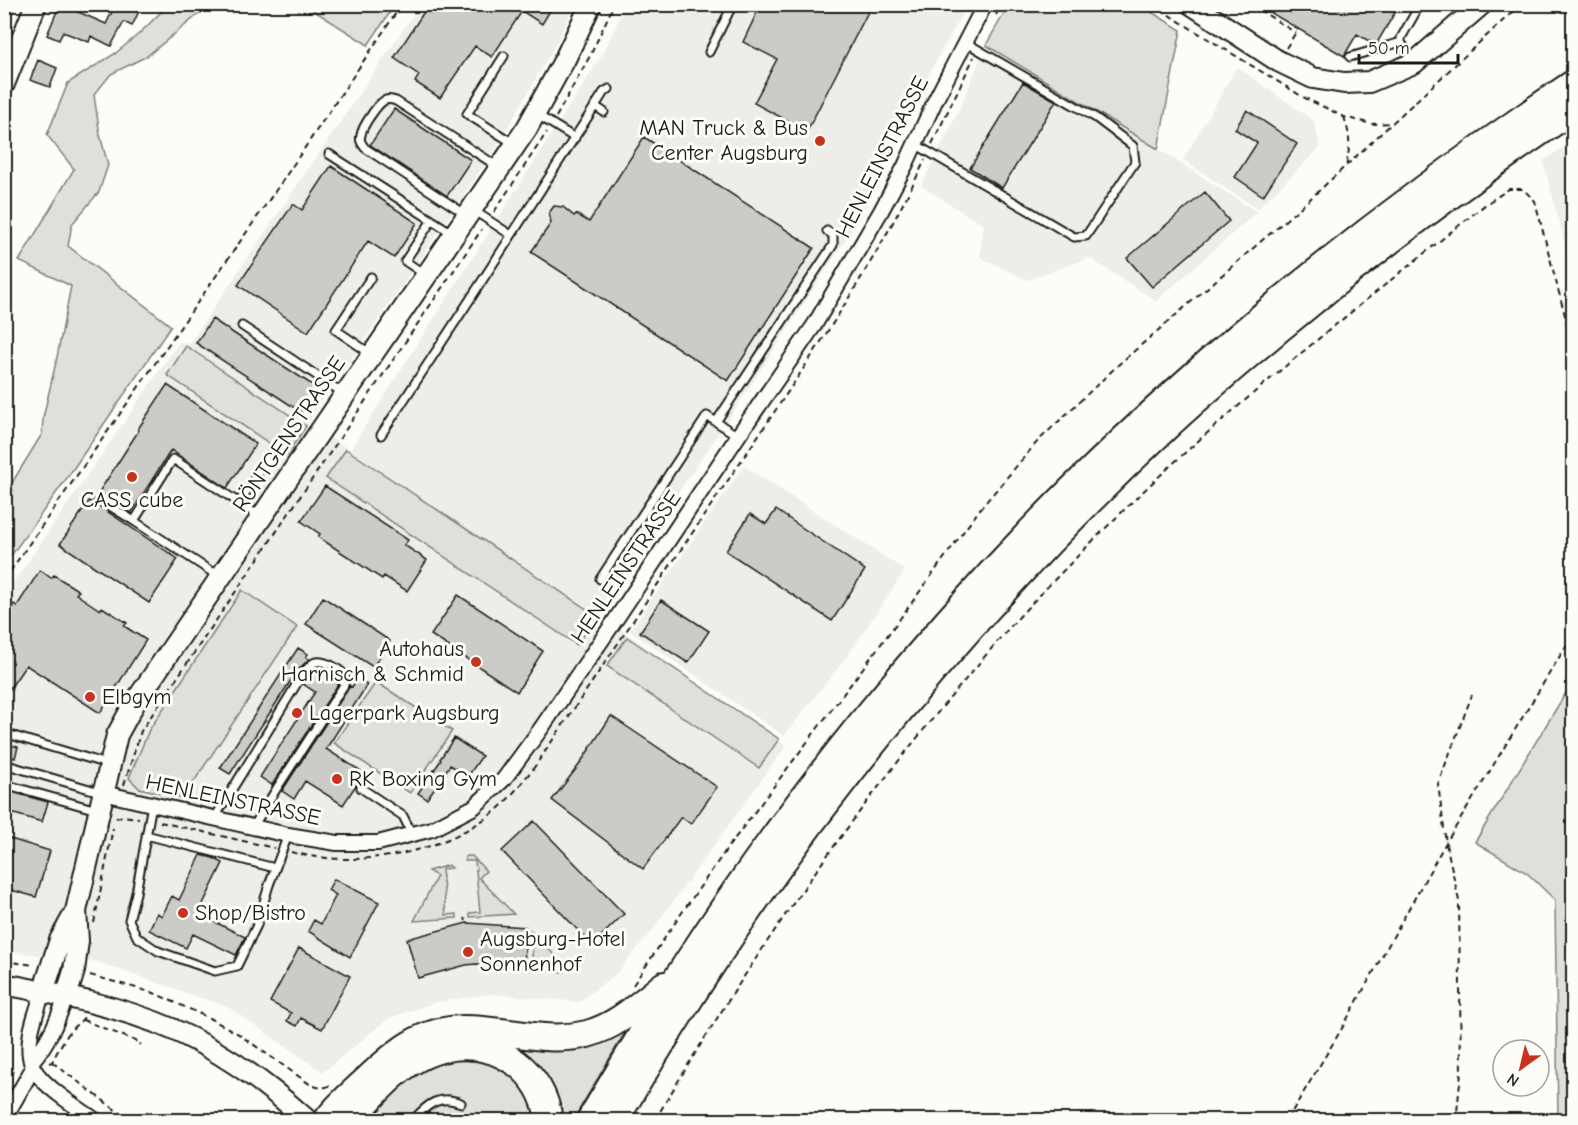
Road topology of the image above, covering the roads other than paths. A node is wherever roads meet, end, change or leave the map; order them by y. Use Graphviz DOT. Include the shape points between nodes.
graph roads {
  1 [pos="36,4"];
  2 [pos="591,4"];
  3 [pos="733,4"];
  4 [pos="985,4"];
  5 [pos="1191,4"];
  6 [pos="1482,4"];
  7 [pos="1418,8"];
  8 [pos="965,42"];
  9 [pos="1401,42"];
  10 [pos="709,52"];
  11 [pos="504,56"];
  12 [pos="1350,57"];
  13 [pos="1414,63"];
  14 [pos="1574,83"];
  15 [pos="4,84"];
  16 [pos="609,89"];
  17 [pos="595,106"];
  18 [pos="1574,109"];
  19 [pos="604,112"];
  20 [pos="535,113"];
  21 [pos="575,138"];
  22 [pos="515,144"];
  23 [pos="915,144"];
  24 [pos="329,154"];
  25 [pos="499,168"];
  26 [pos="469,212"];
  27 [pos="432,220"];
  28 [pos="827,231"];
  29 [pos="454,234"];
  30 [pos="511,235"];
  31 [pos="426,276"];
  32 [pos="371,277"];
  33 [pos="242,326"];
  34 [pos="372,354"];
  35 [pos="345,394"];
  36 [pos="716,422"];
  37 [pos="381,435"];
  38 [pos="738,436"];
  39 [pos="271,453"];
  40 [pos="102,501"];
  41 [pos="238,503"];
  42 [pos="261,518"];
  43 [pos="134,521"];
  44 [pos="220,578"];
  45 [pos="600,579"];
  46 [pos="4,733"];
  47 [pos="4,764"];
  48 [pos="110,765"];
  49 [pos="4,784"];
  50 [pos="362,788"];
  51 [pos="107,800"];
  52 [pos="152,804"];
  53 [pos="214,819"];
  54 [pos="253,827"];
  55 [pos="412,834"];
  56 [pos="146,835"];
  57 [pos="288,835"];
  58 [pos="275,868"];
  59 [pos="76,911"];
  60 [pos="681,972"];
  61 [pos="4,984"];
  62 [pos="44,992"];
  63 [pos="66,997"];
  64 [pos="32,1065"];
  65 [pos="461,1103"];
  66 [pos="359,1116"];
  67 [pos="4,1119"];
  68 [pos="95,1120"];
  69 [pos="308,1120"];
  70 [pos="327,1120"];
  71 [pos="413,1120"];
  72 [pos="549,1120"];
  73 [pos="590,1120"];
  74 [pos="615,1120"];
  1 -- 15 [label="street"];
  2 -- 20 [label="street, RÖNTGENSTRASSE"];
  3 -- 10 [label="lane"];
  4 -- 8 [label="street, HENLEINSTRASSE"];
  5 -- 13 [label="street" via="1278,61 1313,78 1369,82"];
  6 -- 13 [label="street"];
  7 -- 9 [label="lane"];
  8 -- 23 [label="street, HENLEINSTRASSE"];
  8 -- 23 [label="lane" via="1096,118 1133,146 1135,162 1086,236 1074,237"];
  9 -- 12 [label="lane"];
  9 -- 13 [label="lane"];
  11 -- 22 [label="lane" via="468,114"];
  14 -- 60 [label="highway" via="1425,187 1288,294 1149,415 1073,488 944,627 862,724 754,865"];
  16 -- 17 [label="lane"];
  17 -- 19 [label="lane"];
  17 -- 21 [label="lane"];
  18 -- 74 [label="highway" via="1437,204 1232,369 1162,430 1017,577 948,653 830,798 710,967"];
  20 -- 21 [label="lane"];
  20 -- 22 [label="street, RÖNTGENSTRASSE"];
  21 -- 30 [label="lane"];
  22 -- 25 [label="street, RÖNTGENSTRASSE"];
  23 -- 38 [label="street, HENLEINSTRASSE" via="881,212 815,324"];
  24 -- 27 [label="lane"];
  25 -- 26 [label="street, RÖNTGENSTRASSE"];
  25 -- 26 [label="lane" via="396,101 380,102 360,136 365,148"];
  26 -- 29 [label="street, RÖNTGENSTRASSE"];
  26 -- 30 [label="lane"];
  27 -- 29 [label="lane"];
  27 -- 31 [label="lane" via="405,261"];
  28 -- 36 [label="lane" via="834,236 833,245"];
  29 -- 31 [label="street, RÖNTGENSTRASSE"];
  30 -- 37 [label="lane"];
  31 -- 34 [label="street, RÖNTGENSTRASSE"];
  32 -- 34 [label="lane" via="336,330"];
  33 -- 35 [label="lane"];
  34 -- 35 [label="street, RÖNTGENSTRASSE"];
  35 -- 42 [label="street, RÖNTGENSTRASSE"];
  36 -- 38 [label="lane"];
  36 -- 45 [label="lane" via="707,416"];
  38 -- 55 [label="street, HENLEINSTRASSE" via="504,779 474,807 432,829"];
  39 -- 41 [label="lane"];
  40 -- 43 [label="lane"];
  41 -- 42 [label="lane"];
  41 -- 43 [label="lane" via="173,459"];
  42 -- 44 [label="street, RÖNTGENSTRASSE"];
  43 -- 44 [label="lane"];
  44 -- 48 [label="street, RÖNTGENSTRASSE" via="134,704 117,735"];
  46 -- 48 [label="lane"];
  47 -- 51 [label="lane"];
  48 -- 51 [label="street, RÖNTGENSTRASSE"];
  49 -- 51 [label="lane"];
  50 -- 55 [label="lane" via="404,816"];
  51 -- 52 [label="street, HENLEINSTRASSE"];
  51 -- 59 [label="street, RÖNTGENSTRASSE"];
  52 -- 53 [label="street, HENLEINSTRASSE"];
  52 -- 56 [label="lane"];
  53 -- 54 [label="street, HENLEINSTRASSE"];
  53 -- 54 [label="lane" via="304,672 312,663 324,662 344,675 344,685"];
  54 -- 57 [label="street, HENLEINSTRASSE"];
  55 -- 57 [label="street, HENLEINSTRASSE" via="378,843 337,843"];
  56 -- 58 [label="lane"];
  56 -- 58 [label="lane" via="129,920 137,937 158,951 215,971 237,966 257,925"];
  57 -- 58 [label="lane"];
  59 -- 62 [label="street, RÖNTGENSTRASSE" via="60,940"];
  59 -- 63 [label="street, RÖNTGENSTRASSE" via="78,941"];
  60 -- 70 [label="highway" via="617,1022 586,1034 543,1037 464,1029 437,1032 413,1041 390,1058"];
  60 -- 73 [label="highway"];
  61 -- 62 [label="street"];
  62 -- 63 [label="street"];
  62 -- 64 [label="street" via="29,1044"];
  63 -- 64 [label="street"];
  63 -- 69 [label="street" via="134,1015 211,1049"];
  64 -- 67 [label="street"];
  64 -- 68 [label="street" via="43,1081"];
  65 -- 71 [label="lane" via="452,1099 435,1102"];
  66 -- 72 [label="highway" via="409,1063 436,1051 465,1046 484,1047 521,1067 543,1096"];
}
